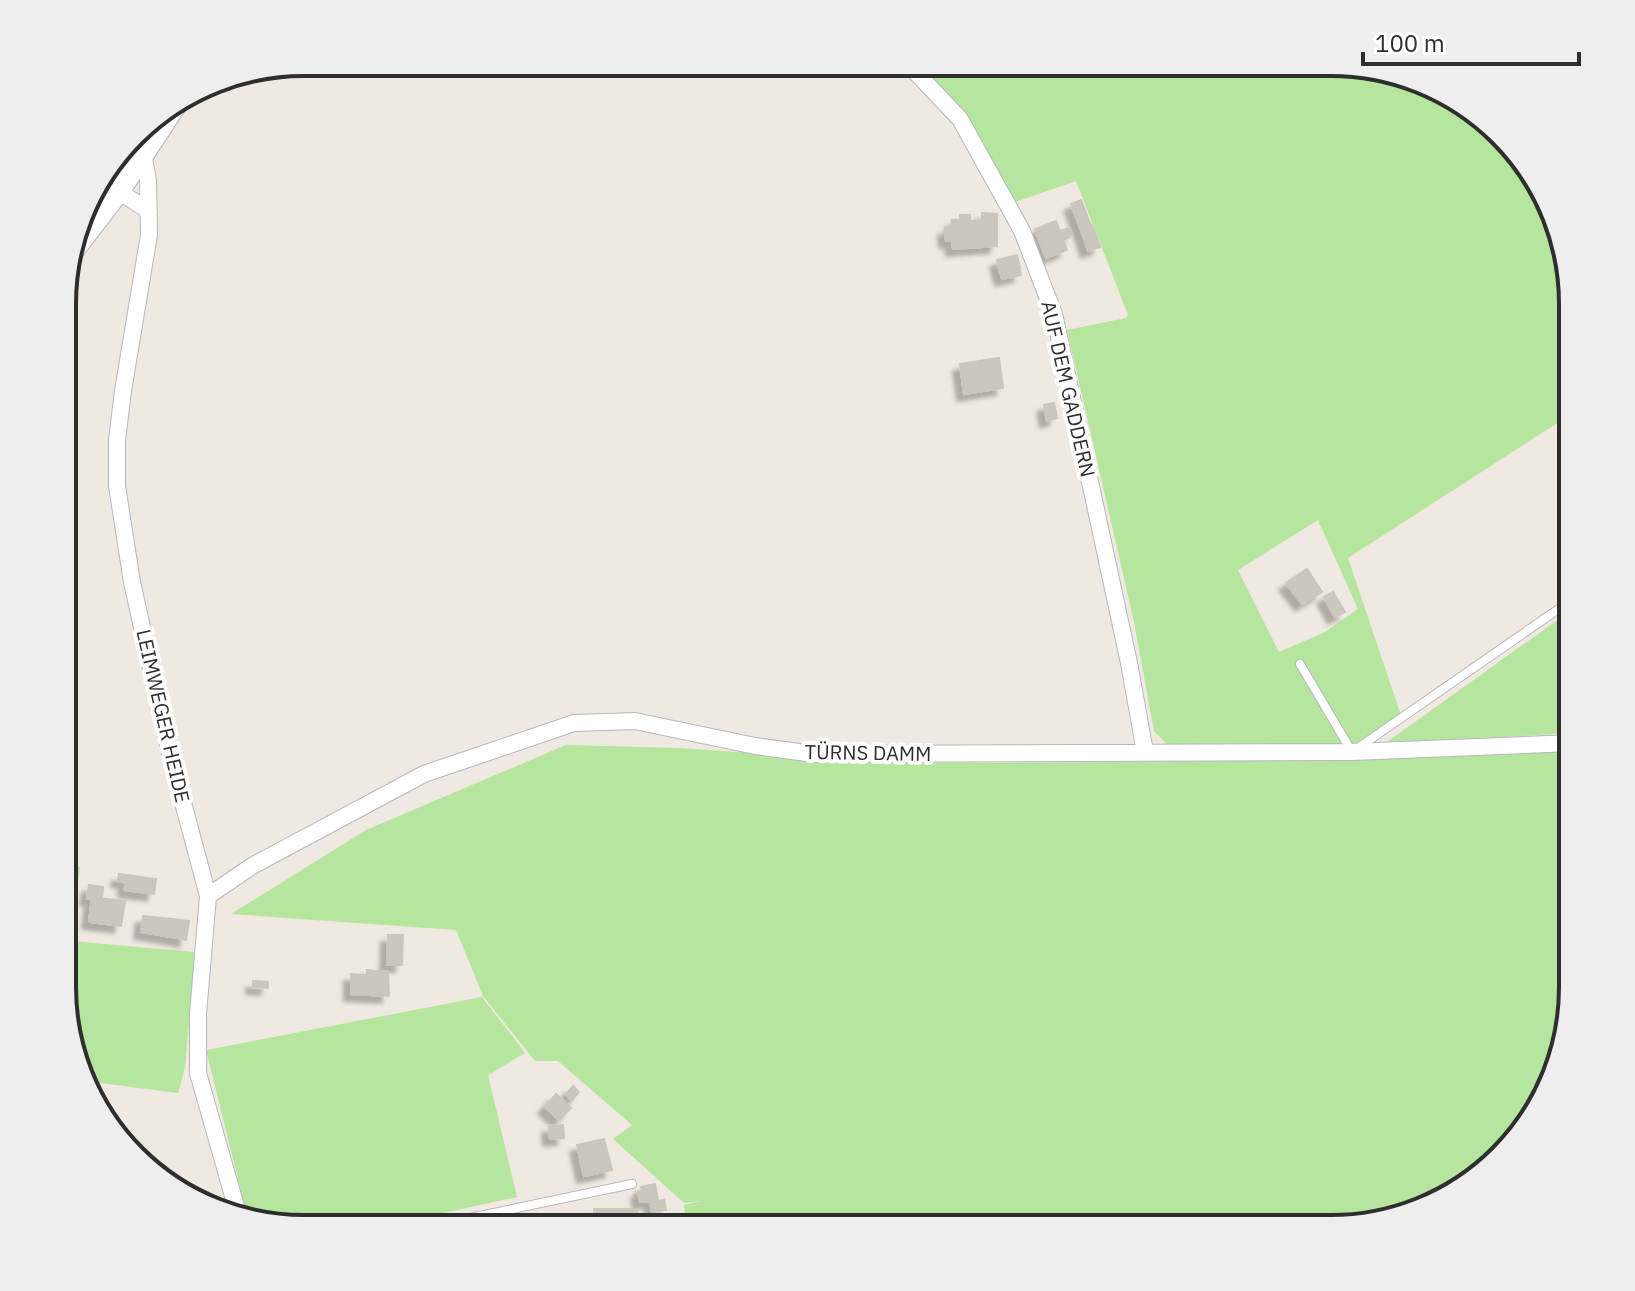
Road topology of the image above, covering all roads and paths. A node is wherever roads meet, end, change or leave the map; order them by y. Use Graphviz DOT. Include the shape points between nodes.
graph roads {
  1 [pos="919,76"];
  2 [pos="158,130"];
  3 [pos="143,153"];
  4 [pos="112,180"];
  5 [pos="110,185"];
  6 [pos="149,211"];
  7 [pos="1559,609"];
  8 [pos="1300,664"];
  9 [pos="1559,744"];
  10 [pos="1145,752"];
  11 [pos="1352,752"];
  12 [pos="208,896"];
  13 [pos="632,1184"];
  14 [pos="235,1204"];
  15 [pos="484,1215"];
  1 -- 10 [label="street, AUF DEM GADDERN" via="960,119 1022,231 1054,314"];
  2 -- 3 [label="main road"];
  3 -- 4 [label="main road"];
  3 -- 6 [label="street, LEIMWEGER HEIDE"];
  5 -- 6 [label="street"];
  6 -- 12 [label="street, LEIMWEGER HEIDE" via="147,261 117,440 117,486 170,754"];
  7 -- 11 [label="lane"];
  8 -- 11 [label="lane"];
  9 -- 11 [label="street, TÜRNS DAMM"];
  10 -- 11 [label="street, TÜRNS DAMM"];
  10 -- 12 [label="street, TÜRNS DAMM" via="814,754 635,721 574,723 424,774 252,866"];
  12 -- 14 [label="street, LEIMWEGER HEIDE" via="198,1073"];
  13 -- 15 [label="lane"];
}
